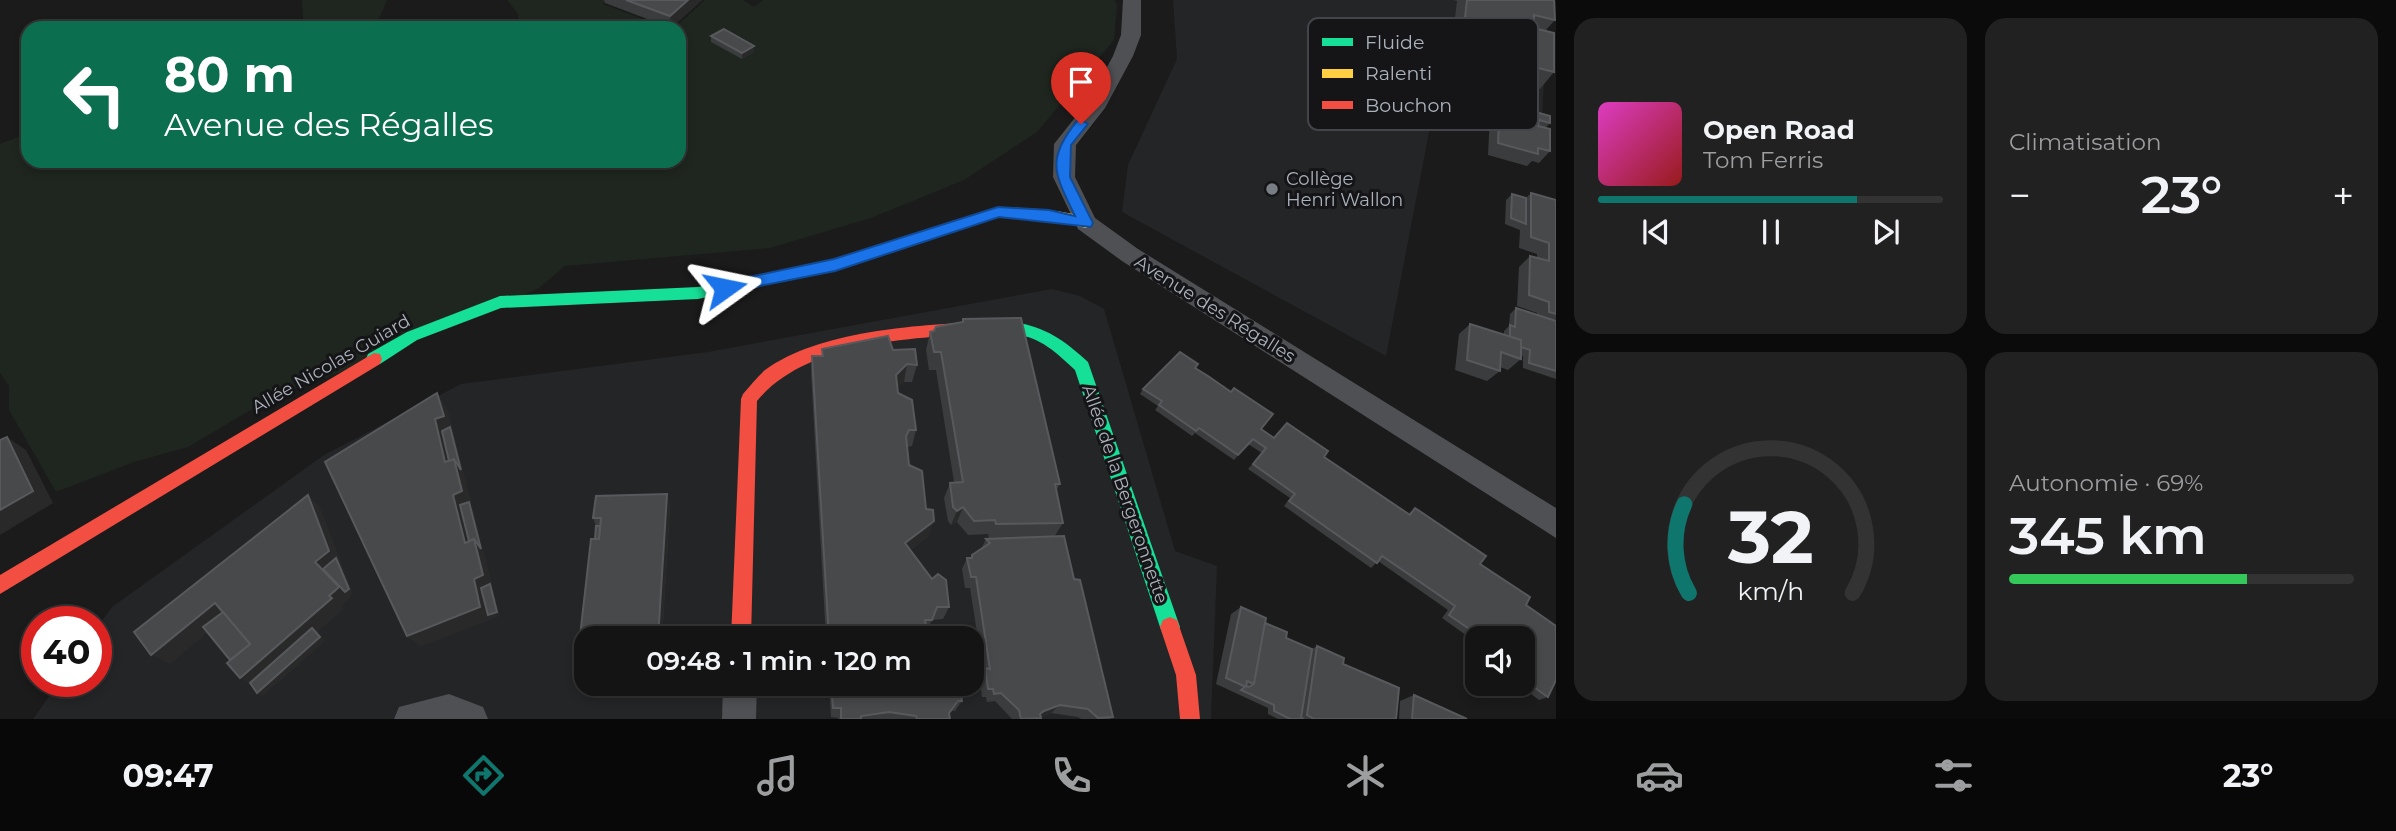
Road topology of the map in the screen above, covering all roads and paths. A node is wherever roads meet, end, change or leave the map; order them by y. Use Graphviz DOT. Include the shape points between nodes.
graph roads {
  1 [pos="1132,0"];
  2 [pos="1086,223"];
  3 [pos="1556,524"];
  4 [pos="0,585"];
  5 [pos="741,626"];
  6 [pos="740,696"];
  7 [pos="411,719"];
  8 [pos="471,719"];
  9 [pos="739,719"];
  10 [pos="1190,719"];
  1 -- 2 [label="street" via="1131,35 1123,55 1098,103 1065,144 1064,177"];
  2 -- 3 [label="street, Avenue des Régalles"];
  2 -- 4 [label="street, Allée Nicolas Guiard" via="998,212 835,265 698,293 500,302 412,336"];
  5 -- 10 [label="street, Allée de la Bergeronnette" via="749,399 772,374 801,356 916,331 1022,326 1055,340 1082,368 1186,675"];
  6 -- 9 [label="street"];
  7 -- 8 [label="street" via="449,711"];
}
